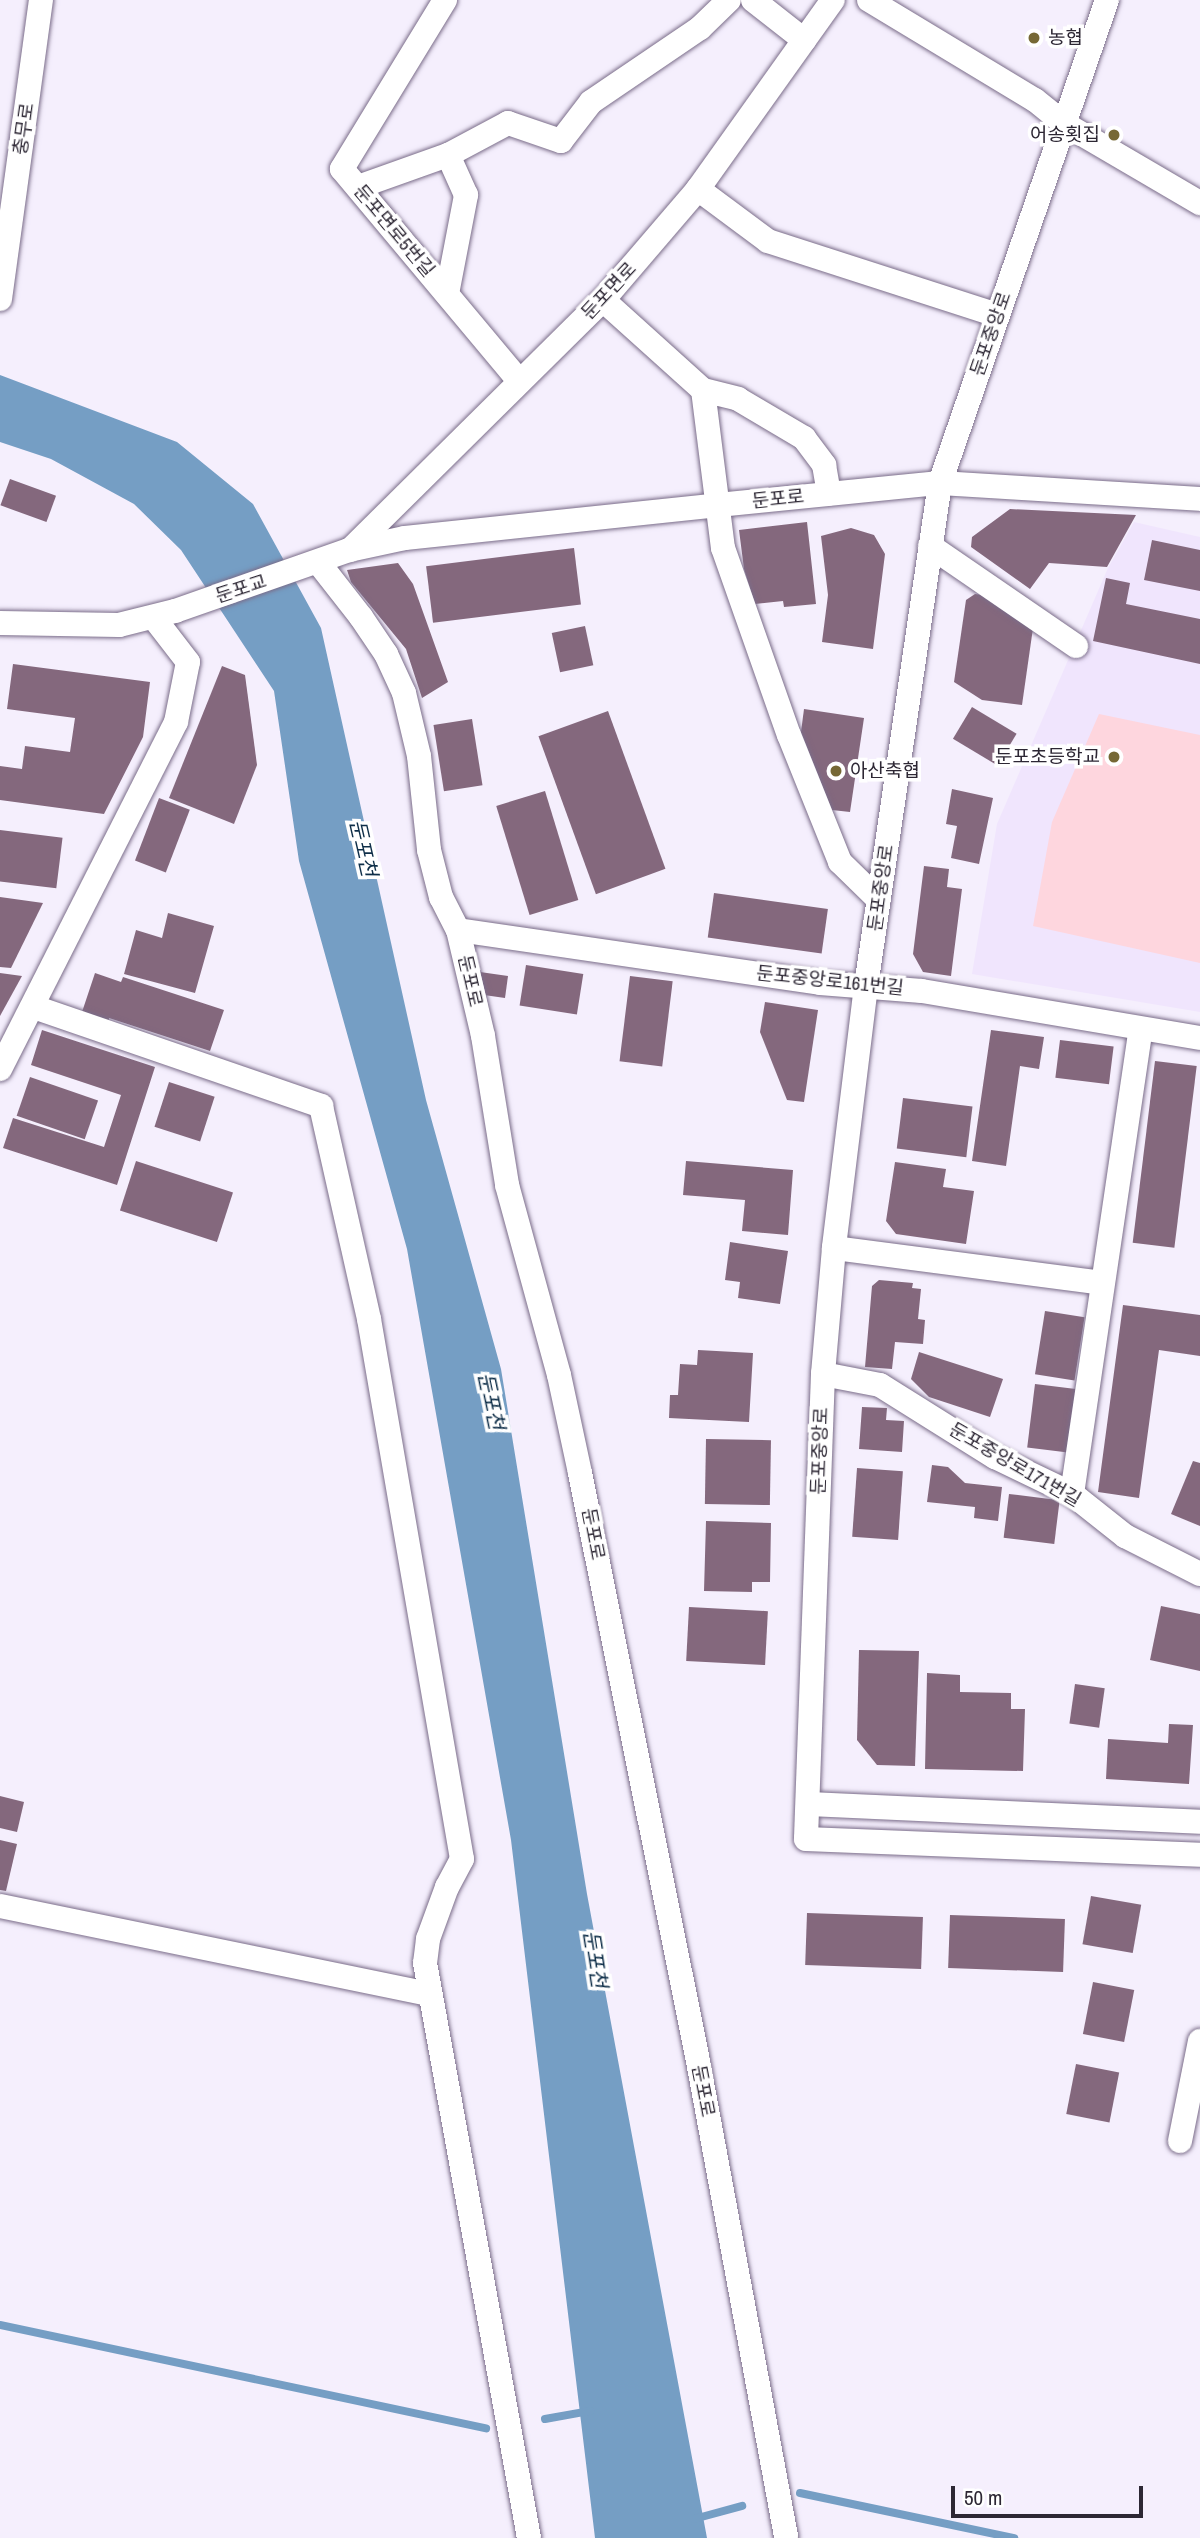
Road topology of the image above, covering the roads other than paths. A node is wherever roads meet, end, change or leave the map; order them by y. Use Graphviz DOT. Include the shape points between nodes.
graph roads {
  1 [pos="41,0"];
  2 [pos="445,0"];
  3 [pos="729,0"];
  4 [pos="753,0"];
  5 [pos="833,0"];
  6 [pos="869,0"];
  7 [pos="1107,0"];
  8 [pos="804,40"];
  9 [pos="1063,124"];
  10 [pos="448,155"];
  11 [pos="358,187"];
  12 [pos="698,189"];
  13 [pos="1200,203"];
  14 [pos="447,294"];
  15 [pos="0,299"];
  16 [pos="603,300"];
  17 [pos="998,315"];
  18 [pos="519,381"];
  19 [pos="703,390"];
  20 [pos="940,483"];
  21 [pos="829,494"];
  22 [pos="1200,499"];
  23 [pos="718,505"];
  24 [pos="930,546"];
  25 [pos="349,550"];
  26 [pos="313,565"];
  27 [pos="164,615"];
  28 [pos="0,623"];
  29 [pos="1076,646"];
  30 [pos="879,900"];
  31 [pos="458,930"];
  32 [pos="866,986"];
  33 [pos="34,1007"];
  34 [pos="1141,1029"];
  35 [pos="1200,1038"];
  36 [pos="0,1069"];
  37 [pos="834,1248"];
  38 [pos="1102,1283"];
  39 [pos="823,1374"];
  40 [pos="1072,1494"];
  41 [pos="1200,1574"];
  42 [pos="809,1804"];
  43 [pos="1200,1822"];
  44 [pos="1200,1855"];
  45 [pos="0,1906"];
  46 [pos="429,1994"];
  47 [pos="1200,2040"];
  48 [pos="1180,2141"];
  49 [pos="529,2538"];
  50 [pos="786,2538"];
  1 -- 15 [label="street, 충무로"];
  2 -- 11 [label="street, 둔포면로5번길" via="342,169"];
  3 -- 10 [label="street" via="700,28 591,102 561,141 508,123"];
  4 -- 8 [label="street"];
  5 -- 8 [label="street, 둔포면로"];
  6 -- 9 [label="street" via="1035,100"];
  7 -- 9 [label="street, 둔포중앙로"];
  8 -- 12 [label="street, 둔포면로"];
  9 -- 13 [label="street"];
  9 -- 17 [label="street, 둔포중앙로"];
  10 -- 11 [label="street"];
  10 -- 14 [label="street" via="466,195"];
  11 -- 14 [label="street, 둔포면로5번길"];
  12 -- 16 [label="street, 둔포면로"];
  12 -- 17 [label="street" via="768,241"];
  14 -- 18 [label="street, 둔포면로5번길"];
  16 -- 18 [label="street, 둔포면로"];
  16 -- 19 [label="street"];
  17 -- 20 [label="street, 둔포중앙로"];
  18 -- 25 [label="street, 둔포면로"];
  19 -- 21 [label="street" via="738,399 804,438 824,465"];
  19 -- 23 [label="street"];
  20 -- 21 [label="street, 둔포로"];
  20 -- 22 [label="street, 둔포로"];
  20 -- 24 [label="street, 둔포중앙로"];
  21 -- 23 [label="street, 둔포로"];
  23 -- 25 [label="street, 둔포로" via="405,538"];
  23 -- 30 [label="street" via="723,548 840,862"];
  24 -- 29 [label="street"];
  24 -- 30 [label="street, 둔포중앙로"];
  25 -- 26 [label="street, 둔포로"];
  26 -- 27 [label="street, 둔포교"];
  26 -- 31 [label="street, 둔포로" via="361,617 386,654 404,693 419,756 429,850 441,897"];
  27 -- 28 [label="street, 둔포교" via="119,625"];
  27 -- 33 [label="street" via="188,662 176,722"];
  30 -- 32 [label="street, 둔포중앙로"];
  31 -- 32 [label="street, 둔포중앙로161번길"];
  31 -- 50 [label="street, 둔포로" via="483,1036 507,1185 559,1375 580,1473 699,2069"];
  32 -- 34 [label="street, 둔포중앙로161번길" via="922,990"];
  32 -- 37 [label="street, 둔포중앙로"];
  33 -- 36 [label="street"];
  33 -- 46 [label="street" via="321,1106 369,1319 462,1858 428,1939"];
  34 -- 35 [label="street, 둔포중앙로161번길"];
  34 -- 38 [label="street"];
  37 -- 38 [label="street"];
  37 -- 39 [label="street, 둔포중앙로"];
  38 -- 40 [label="street"];
  39 -- 40 [label="street, 둔포중앙로171번길" via="880,1385 995,1457"];
  39 -- 42 [label="street, 둔포중앙로"];
  40 -- 41 [label="street, 둔포중앙로171번길" via="1125,1536"];
  42 -- 43 [label="street"];
  42 -- 44 [label="street, 둔포중앙로" via="806,1839"];
  45 -- 46 [label="street"];
  46 -- 49 [label="street"];
  47 -- 48 [label="street"];
}
